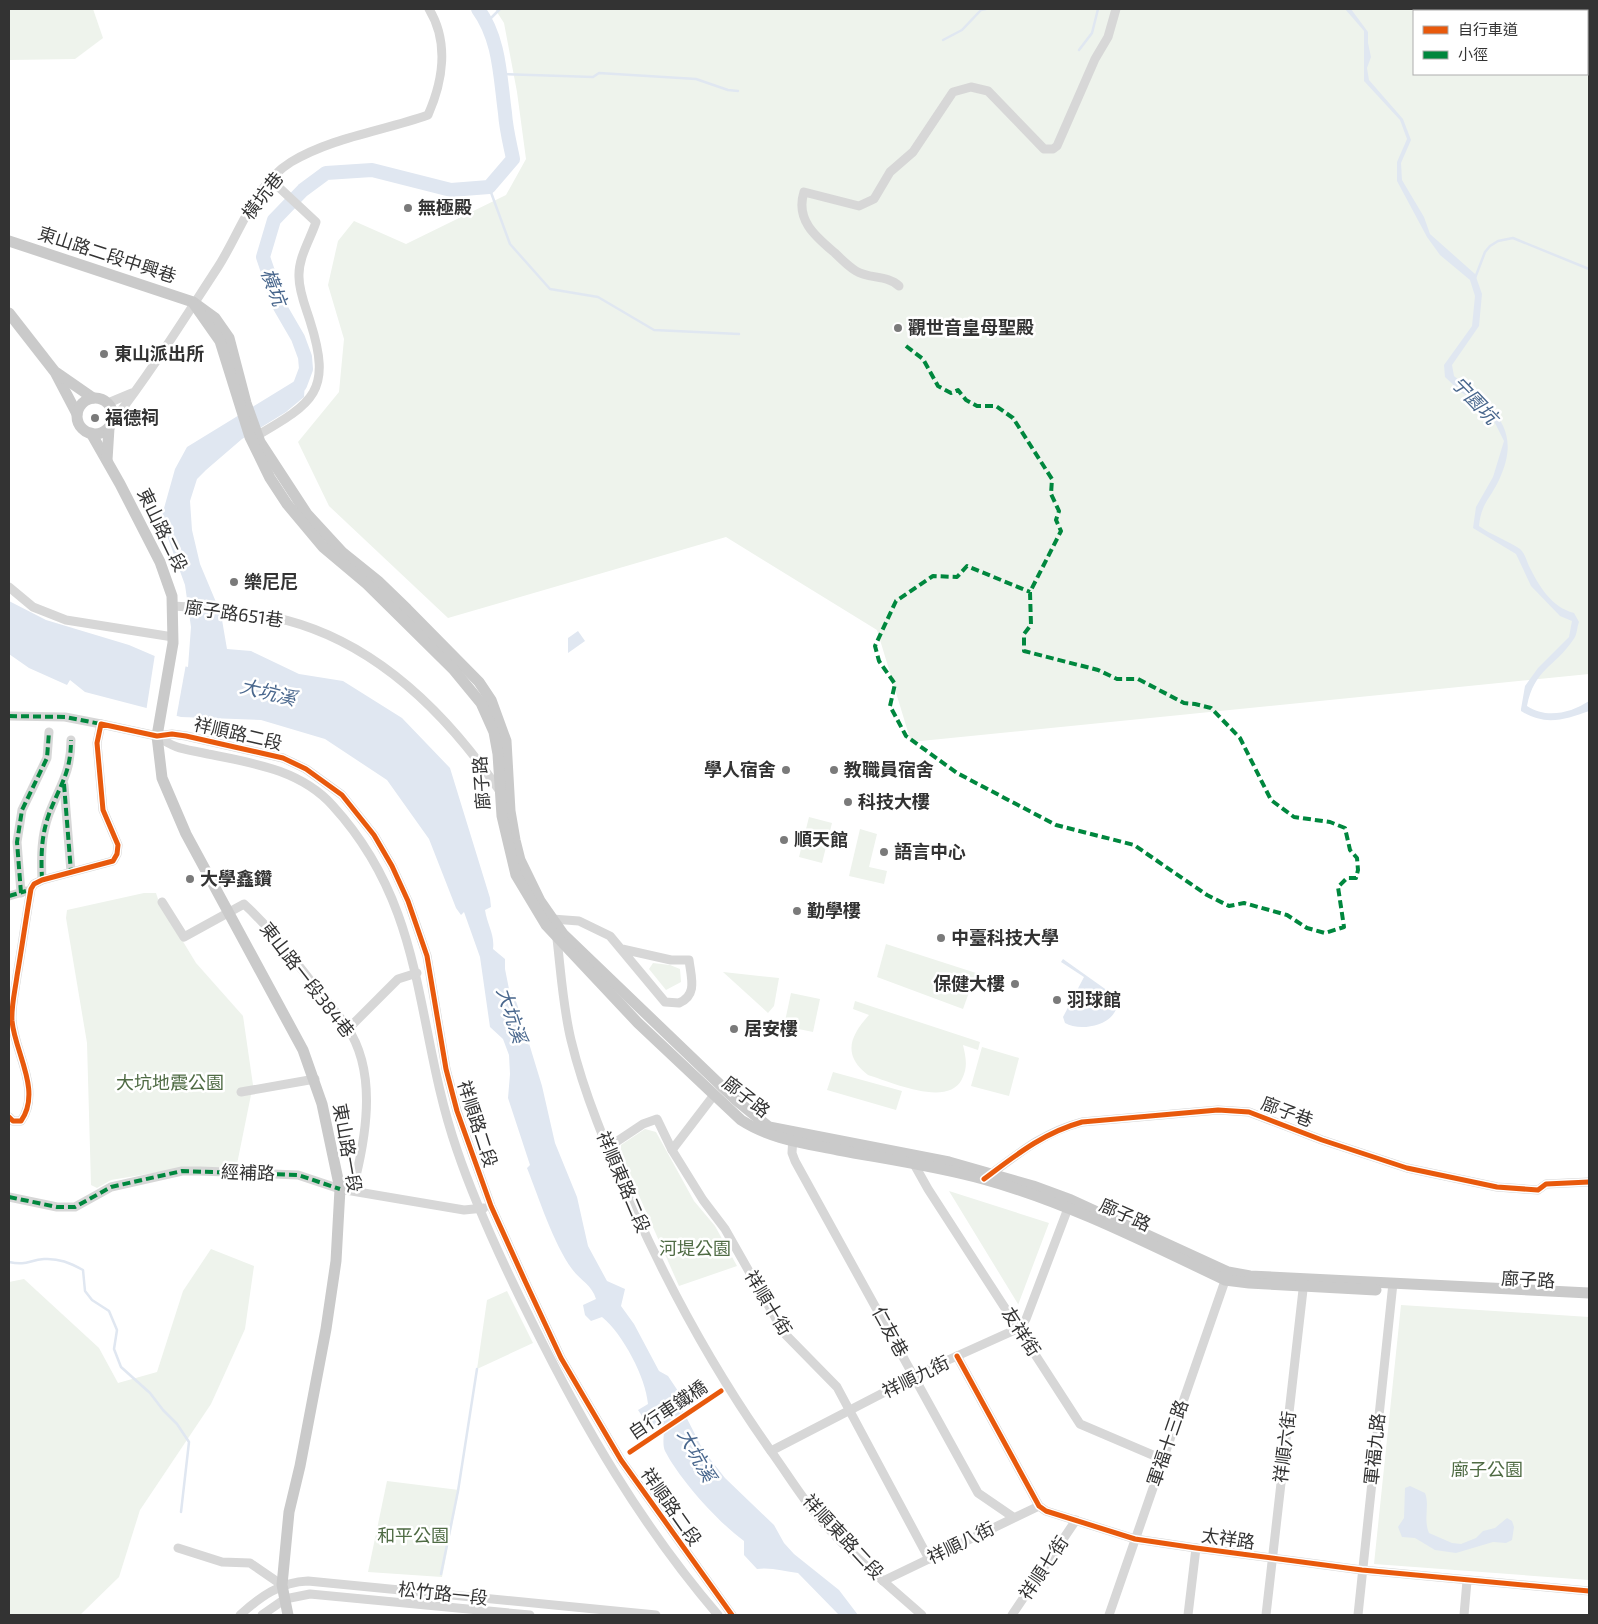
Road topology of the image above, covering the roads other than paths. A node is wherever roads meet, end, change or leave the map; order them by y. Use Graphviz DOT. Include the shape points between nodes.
graph roads {
  1 [pos="429,9"];
  2 [pos="1116,9"];
  3 [pos="271,180"];
  4 [pos="9,241"];
  5 [pos="899,286"];
  6 [pos="193,302"];
  7 [pos="9,313"];
  8 [pos="55,372"];
  9 [pos="140,387"];
  10 [pos="93,398"];
  11 [pos="108,403"];
  12 [pos="77,414"];
  13 [pos="111,424"];
  14 [pos="90,433"];
  15 [pos="254,436"];
  16 [pos="107,460"];
  17 [pos="9,587"];
  18 [pos="179,606"];
  19 [pos="173,637"];
  20 [pos="9,716"];
  21 [pos="159,720"];
  22 [pos="101,724"];
  23 [pos="49,732"];
  24 [pos="157,736"];
  25 [pos="71,740"];
  26 [pos="64,782"];
  27 [pos="500,790"];
  28 [pos="71,872"];
  29 [pos="42,880"];
  30 [pos="31,889"];
  31 [pos="21,893"];
  32 [pos="9,896"];
  33 [pos="162,902"];
  34 [pos="228,911"];
  35 [pos="549,922"];
  36 [pos="560,936"];
  37 [pos="622,949"];
  38 [pos="417,973"];
  39 [pos="348,1029"];
  40 [pos="315,1079"];
  41 [pos="241,1092"];
  42 [pos="714,1094"];
  43 [pos="9,1117"];
  44 [pos="793,1136"];
  45 [pos="607,1148"];
  46 [pos="672,1150"];
  47 [pos="914,1164"];
  48 [pos="988,1176"];
  49 [pos="1589,1182"];
  50 [pos="340,1189"];
  51 [pos="9,1197"];
  52 [pos="1069,1204"];
  53 [pos="491,1206"];
  54 [pos="480,1209"];
  55 [pos="1227,1276"];
  56 [pos="1304,1282"];
  57 [pos="1393,1287"];
  58 [pos="1589,1293"];
  59 [pos="1589,1301"];
  60 [pos="1019,1328"];
  61 [pos="958,1356"];
  62 [pos="914,1376"];
  63 [pos="848,1411"];
  64 [pos="770,1451"];
  65 [pos="1162,1460"];
  66 [pos="1039,1506"];
  67 [pos="1014,1517"];
  68 [pos="1076,1520"];
  69 [pos="1135,1540"];
  70 [pos="178,1548"];
  71 [pos="1196,1548"];
  72 [pos="1272,1558"];
  73 [pos="929,1559"];
  74 [pos="1362,1570"];
  75 [pos="883,1581"];
  76 [pos="1467,1581"];
  77 [pos="282,1585"];
  78 [pos="1589,1590"];
  79 [pos="482,1598"];
  80 [pos="285,1599"];
  81 [pos="482,1613"];
  82 [pos="727,1614"];
  83 [pos="240,1615"];
  84 [pos="262,1615"];
  85 [pos="288,1615"];
  86 [pos="530,1615"];
  87 [pos="656,1615"];
  88 [pos="718,1615"];
  89 [pos="922,1615"];
  90 [pos="1012,1615"];
  91 [pos="1109,1615"];
  92 [pos="1188,1615"];
  93 [pos="1266,1615"];
  94 [pos="1358,1615"];
  95 [pos="1464,1615"];
  1 -- 3 [label="street, 橫坑巷" via="438,24 442,44 436,97 428,116 332,144 291,162"];
  2 -- 5 [label="street" via="1108,37 1053,149 1044,149 988,91 971,88 953,92 913,152 890,172 874,199 859,206 804,192 803,216 818,240 856,271 893,280"];
  3 -- 6 [label="street, 橫坑巷" via="248,210 219,265"];
  3 -- 15 [label="street" via="316,222 302,256 298,277 321,361 318,387 303,407"];
  4 -- 6 [label="main road, 東山路二段中興巷"];
  6 -- 9 [label="street, 橫坑巷"];
  6 -- 15 [label="main road, 東山路二段中興巷" via="220,341"];
  7 -- 8 [label="main road"];
  8 -- 10 [label="main road"];
  8 -- 12 [label="main road"];
  9 -- 11 [label="street" via="127,397"];
  9 -- 13 [label="street, 橫坑巷"];
  10 -- 11 [label="main road"];
  10 -- 12 [label="main road" via="82,403"];
  11 -- 13 [label="main road" via="112,408"];
  12 -- 14 [label="main road" via="80,425"];
  13 -- 14 [label="main road" via="100,434"];
  13 -- 16 [label="main road"];
  14 -- 16 [label="main road, 東山路二段"];
  15 -- 27 [label="main road, 廍子路" via="270,478 299,520 322,547 367,584 453,669 481,703 494,732"];
  15 -- 35 [label="main road, 廍子路" via="307,514 342,552 414,615 479,682 491,700 506,741 510,811 520,860"];
  16 -- 18 [label="main road, 東山路二段"];
  17 -- 19 [label="street" via="33,607 66,620"];
  18 -- 19 [label="main road, 東山路二段"];
  18 -- 27 [label="street, 廍子路651巷" via="273,617 337,640 395,675 425,699 459,735"];
  19 -- 21 [label="main road, 東山路二段"];
  20 -- 22 [label="street" via="65,718"];
  21 -- 24 [label="main road, 東山路一段"];
  22 -- 24 [label="street"];
  22 -- 28 [label="street" via="97,743 103,810 118,845 117,854 113,861"];
  23 -- 31 [label="street" via="47,758 22,810 17,842"];
  24 -- 34 [label="main road, 東山路一段" via="158,763 168,795"];
  24 -- 38 [label="street, 祥順路二段" via="173,748 280,771 331,803 362,839 382,874 398,911"];
  24 -- 53 [label="street, 祥順路二段" via="186,736 284,758 306,769 342,795 374,835 408,902 427,956 448,1078 468,1146"];
  25 -- 26 [label="street" via="71,760"];
  26 -- 28 [label="street"];
  26 -- 29 [label="street" via="49,815 41,845"];
  27 -- 35 [label="main road, 廍子路" via="506,842 516,875"];
  28 -- 29 [label="street"];
  29 -- 30 [label="street"];
  30 -- 31 [label="street"];
  30 -- 43 [label="street" via="12,1014 26,1070 28,1096 21,1121 13,1121"];
  31 -- 32 [label="street"];
  33 -- 34 [label="street" via="184,937"];
  34 -- 39 [label="street, 東山路一段384巷" via="244,904 255,914"];
  34 -- 40 [label="main road, 東山路一段" via="293,1030"];
  35 -- 36 [label="main road, 廍子路"];
  35 -- 37 [label="street" via="579,921 610,936"];
  36 -- 42 [label="main road, 廍子路" via="638,1023"];
  36 -- 44 [label="main road, 廍子路" via="736,1100 769,1127"];
  36 -- 45 [label="street, 祥順東路二段" via="571,1039"];
  37 -- 37 [label="street" via="665,1002 679,1003 689,995 692,988 689,960 671,960"];
  38 -- 39 [label="street" via="398,979"];
  38 -- 54 [label="street, 祥順路二段" via="431,1056 446,1114"];
  39 -- 50 [label="street, 東山路一段384巷" via="359,1052 365,1079 366,1113 356,1176"];
  40 -- 41 [label="street"];
  40 -- 50 [label="main road, 東山路一段"];
  42 -- 44 [label="main road, 廍子路" via="741,1120 759,1131"];
  42 -- 46 [label="street"];
  44 -- 47 [label="main road, 廍子路"];
  44 -- 48 [label="main road, 廍子路"];
  44 -- 62 [label="street, 仁友巷" via="792,1153 796,1161"];
  45 -- 46 [label="street, 祥順十街" via="643,1124 658,1119"];
  45 -- 64 [label="street, 祥順東路二段" via="696,1336"];
  46 -- 63 [label="street, 祥順十街" via="725,1229 784,1333 825,1372"];
  47 -- 48 [label="main road, 廍子路"];
  47 -- 60 [label="street, 友祥街"];
  48 -- 49 [label="street, 廍子巷" via="1047,1134 1068,1126 1218,1110 1250,1112 1407,1168 1497,1187 1538,1190 1546,1184"];
  48 -- 52 [label="main road, 廍子路"];
  50 -- 51 [label="street, 經補路" via="298,1175 182,1172 111,1187 75,1207"];
  50 -- 54 [label="street, 經補路" via="464,1210"];
  50 -- 77 [label="main road, 東山路一段" via="335,1271 289,1512"];
  52 -- 55 [label="main road, 廍子路"];
  52 -- 60 [label="street" via="1026,1319"];
  53 -- 54 [label="street, 經補路"];
  53 -- 82 [label="street, 祥順路二段" via="561,1358 593,1414"];
  54 -- 88 [label="street, 祥順路二段" via="507,1272 608,1466"];
  55 -- 56 [label="main road, 廍子路"];
  55 -- 65 [label="street, 軍福十三路"];
  56 -- 57 [label="main road, 廍子路"];
  56 -- 72 [label="street, 祥順六街"];
  57 -- 58 [label="main road, 廍子路"];
  57 -- 59 [label="main road, 廍子路"];
  57 -- 74 [label="street, 軍福九路"];
  60 -- 61 [label="street, 祥順九街"];
  60 -- 65 [label="street, 友祥街" via="1080,1424"];
  61 -- 62 [label="street, 祥順九街"];
  61 -- 66 [label="street"];
  62 -- 63 [label="street, 祥順九街"];
  62 -- 67 [label="street, 仁友巷" via="978,1493"];
  63 -- 64 [label="street, 祥順九街"];
  63 -- 73 [label="street, 祥順十街"];
  64 -- 75 [label="street, 祥順東路二段" via="819,1518 862,1564"];
  65 -- 69 [label="street, 軍福十三路"];
  66 -- 67 [label="street, 祥順八街"];
  66 -- 68 [label="street, 太祥路"];
  67 -- 73 [label="street, 祥順八街"];
  68 -- 69 [label="street, 太祥路"];
  68 -- 90 [label="street, 祥順七街"];
  69 -- 71 [label="street, 太祥路"];
  69 -- 91 [label="street, 軍福十三路"];
  70 -- 77 [label="street" via="222,1562 250,1563"];
  71 -- 72 [label="street, 太祥路"];
  71 -- 92 [label="street"];
  72 -- 74 [label="street, 太祥路"];
  72 -- 93 [label="street, 祥順六街"];
  73 -- 75 [label="street, 祥順八街"];
  74 -- 76 [label="street, 太祥路"];
  74 -- 94 [label="street, 軍福九路"];
  75 -- 89 [label="street, 祥順東路二段"];
  76 -- 78 [label="street, 太祥路"];
  76 -- 95 [label="street"];
  77 -- 79 [label="street, 松竹路一段" via="308,1581"];
  77 -- 80 [label="main road, 東山路一段"];
  77 -- 83 [label="street, 松竹路一段" via="258,1599"];
  79 -- 81 [label="street"];
  79 -- 87 [label="street, 松竹路一段"];
  80 -- 81 [label="street, 松竹路一段" via="310,1594"];
  80 -- 84 [label="street, 松竹路一段"];
  80 -- 85 [label="main road, 東山路一段"];
  81 -- 86 [label="street, 松竹路一段"];
}
